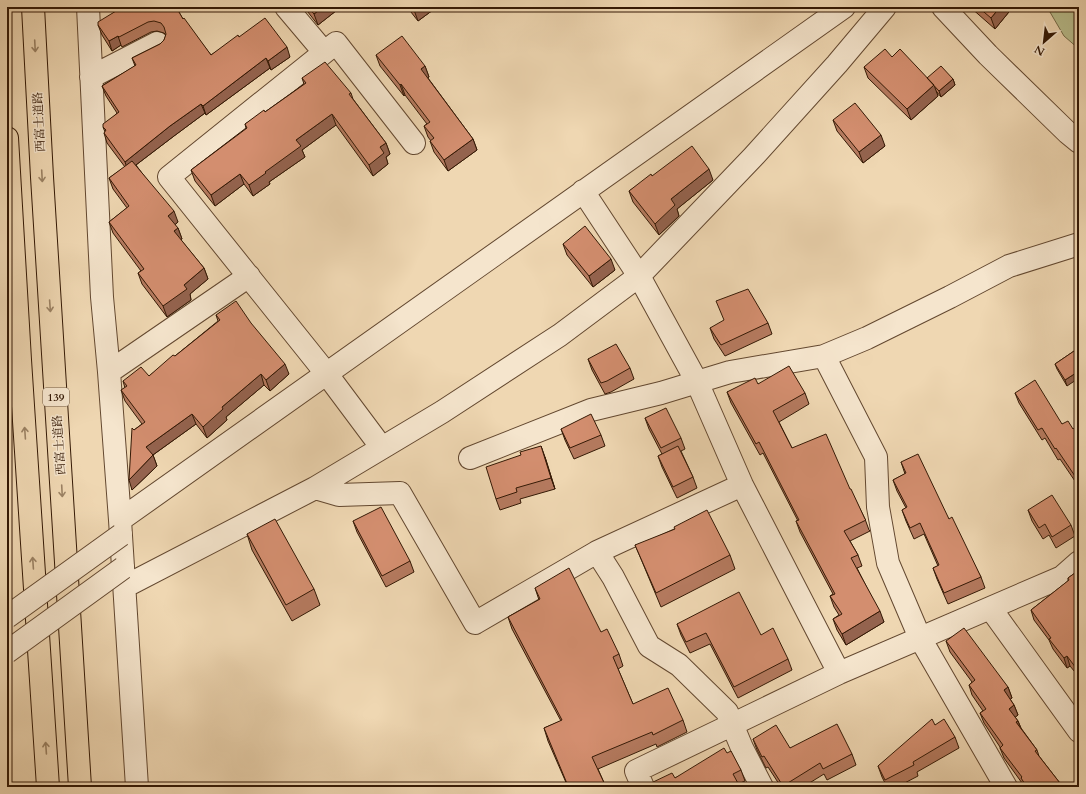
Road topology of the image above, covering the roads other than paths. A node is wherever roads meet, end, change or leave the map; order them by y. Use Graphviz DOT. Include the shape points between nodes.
graph roads {
  1 [pos="33,7"];
  2 [pos="88,7"];
  3 [pos="286,7"];
  4 [pos="844,7"];
  5 [pos="885,7"];
  6 [pos="943,7"];
  7 [pos="157,43"];
  8 [pos="324,52"];
  9 [pos="91,76"];
  10 [pos="7,138"];
  11 [pos="1079,142"];
  12 [pos="414,143"];
  13 [pos="583,191"];
  14 [pos="1079,244"];
  15 [pos="249,276"];
  16 [pos="639,276"];
  17 [pos="824,356"];
  18 [pos="109,372"];
  19 [pos="326,373"];
  20 [pos="697,382"];
  21 [pos="382,448"];
  22 [pos="470,458"];
  23 [pos="742,485"];
  24 [pos="315,488"];
  25 [pos="120,528"];
  26 [pos="596,552"];
  27 [pos="1079,562"];
  28 [pos="124,578"];
  29 [pos="991,609"];
  30 [pos="7,617"];
  31 [pos="920,638"];
  32 [pos="7,652"];
  33 [pos="839,673"];
  34 [pos="732,725"];
  35 [pos="1079,731"];
  36 [pos="48,787"];
  37 [pos="80,787"];
  38 [pos="137,787"];
  39 [pos="643,787"];
  40 [pos="762,787"];
  41 [pos="1006,787"];
  1 -- 37 [label="highway, 西富士道路 / 139, one-way"];
  2 -- 9 [label="street"];
  3 -- 8 [label="street"];
  4 -- 13 [label="street"];
  5 -- 16 [label="street" via="754,157"];
  6 -- 11 [label="street" via="988,55"];
  7 -- 9 [label="street"];
  8 -- 12 [label="street" via="336,42"];
  8 -- 15 [label="street" via="169,177"];
  9 -- 18 [label="street" via="102,297"];
  36 -- 10 [label="highway, one-way"];
  13 -- 16 [label="street"];
  13 -- 19 [label="street"];
  14 -- 17 [label="street" via="1009,266 867,338"];
  15 -- 18 [label="street"];
  15 -- 19 [label="street"];
  16 -- 20 [label="street"];
  16 -- 21 [label="street" via="560,335"];
  17 -- 20 [label="street" via="730,372"];
  17 -- 31 [label="street" via="876,457 878,507 888,563"];
  18 -- 25 [label="street"];
  19 -- 21 [label="street"];
  19 -- 25 [label="street"];
  20 -- 22 [label="street" via="591,410"];
  20 -- 23 [label="street"];
  21 -- 24 [label="street"];
  23 -- 26 [label="street"];
  23 -- 33 [label="street"];
  24 -- 26 [label="street" via="339,495 400,493 474,623"];
  24 -- 28 [label="street"];
  25 -- 28 [label="street"];
  25 -- 30 [label="street, bridge"];
  26 -- 34 [label="street" via="613,578 648,646 679,665 727,712"];
  27 -- 29 [label="street" via="1062,577"];
  28 -- 32 [label="street, bridge"];
  28 -- 38 [label="street"];
  29 -- 31 [label="street"];
  29 -- 35 [label="street"];
  31 -- 33 [label="street"];
  31 -- 41 [label="street"];
  33 -- 34 [label="street"];
  34 -- 39 [label="street" via="636,771"];
  34 -- 40 [label="street"];
}
